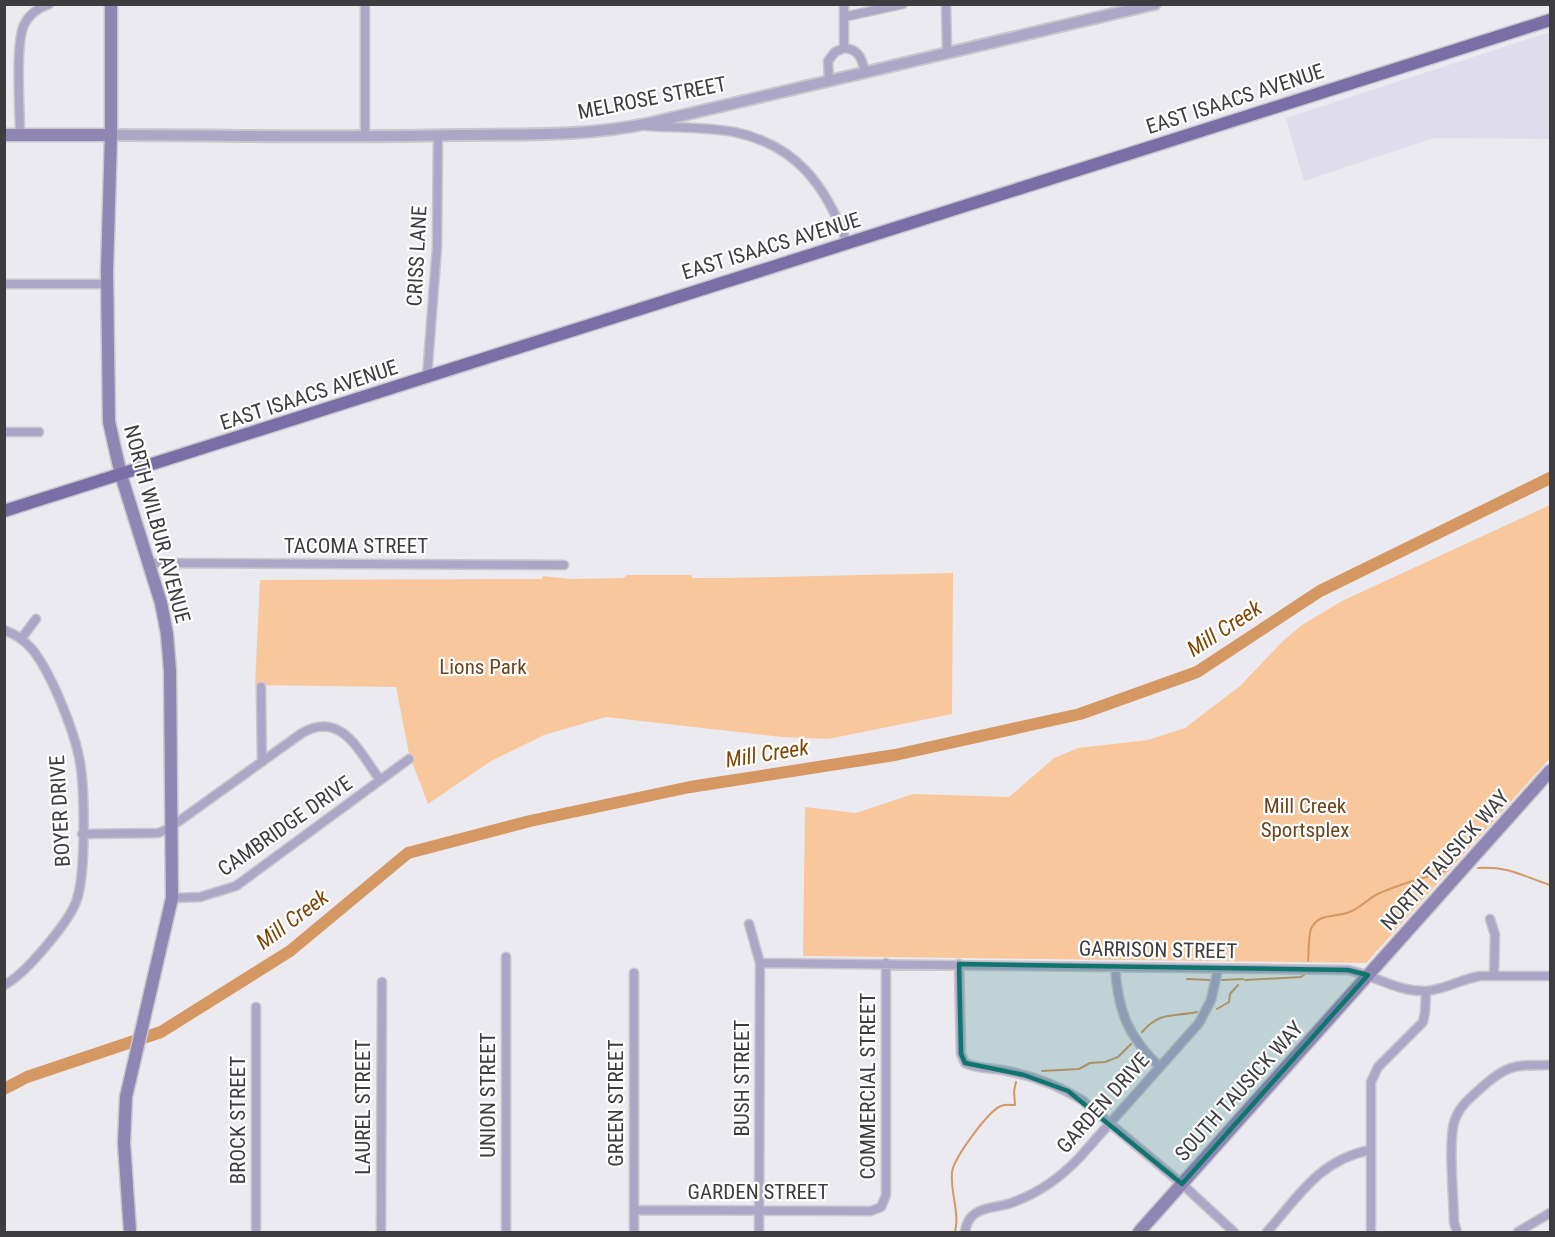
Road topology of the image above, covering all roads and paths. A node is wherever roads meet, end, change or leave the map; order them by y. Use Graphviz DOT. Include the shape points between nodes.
graph roads {
  1 [pos="49,4"];
  2 [pos="111,4"];
  3 [pos="365,4"];
  4 [pos="844,4"];
  5 [pos="903,4"];
  6 [pos="946,4"];
  7 [pos="1155,4"];
  8 [pos="844,17"];
  9 [pos="1551,20"];
  10 [pos="844,48"];
  11 [pos="947,53"];
  12 [pos="865,72"];
  13 [pos="829,80"];
  14 [pos="638,126"];
  15 [pos="4,135"];
  16 [pos="20,135"];
  17 [pos="111,135"];
  18 [pos="365,136"];
  19 [pos="438,136"];
  20 [pos="847,243"];
  21 [pos="4,284"];
  22 [pos="107,284"];
  23 [pos="427,377"];
  24 [pos="4,432"];
  25 [pos="39,432"];
  26 [pos="121,475"];
  27 [pos="4,511"];
  28 [pos="149,563"];
  29 [pos="564,565"];
  30 [pos="36,619"];
  31 [pos="4,630"];
  32 [pos="21,639"];
  33 [pos="261,687"];
  34 [pos="410,759"];
  35 [pos="262,762"];
  36 [pos="1551,771"];
  37 [pos="380,780"];
  38 [pos="172,827"];
  39 [pos="82,834"];
  40 [pos="172,898"];
  41 [pos="1490,919"];
  42 [pos="749,924"];
  43 [pos="506,957"];
  44 [pos="760,963"];
  45 [pos="886,963"];
  46 [pos="959,964"];
  47 [pos="1115,967"];
  48 [pos="1218,969"];
  49 [pos="634,973"];
  50 [pos="1368,975"];
  51 [pos="1494,976"];
  52 [pos="1551,976"];
  53 [pos="382,982"];
  54 [pos="4,985"];
  55 [pos="1426,991"];
  56 [pos="256,1007"];
  57 [pos="1551,1065"];
  58 [pos="1160,1067"];
  59 [pos="1110,1122"];
  60 [pos="1370,1150"];
  61 [pos="1182,1184"];
  62 [pos="882,1207"];
  63 [pos="634,1210"];
  64 [pos="759,1210"];
  65 [pos="1551,1213"];
  66 [pos="130,1233"];
  67 [pos="256,1233"];
  68 [pos="381,1233"];
  69 [pos="506,1233"];
  70 [pos="634,1233"];
  71 [pos="759,1233"];
  72 [pos="965,1233"];
  73 [pos="1139,1233"];
  74 [pos="1234,1233"];
  75 [pos="1267,1233"];
  76 [pos="1371,1233"];
  77 [pos="1457,1233"];
  78 [pos="1518,1233"];
  1 -- 16 [label="street" via="29,16 20,37"];
  2 -- 17 [label="main road, NORTH WILBUR AVENUE"];
  3 -- 18 [label="street"];
  4 -- 8 [label="street"];
  5 -- 8 [label="street"];
  6 -- 11 [label="street"];
  7 -- 11 [label="street, MELROSE STREET"];
  8 -- 10 [label="street"];
  9 -- 20 [label="main road, EAST ISAACS AVENUE"];
  10 -- 12 [label="street" via="859,55"];
  10 -- 13 [label="street" via="828,62"];
  11 -- 12 [label="street, MELROSE STREET"];
  12 -- 13 [label="street, MELROSE STREET"];
  13 -- 14 [label="street, MELROSE STREET"];
  14 -- 19 [label="street, MELROSE STREET" via="568,135"];
  14 -- 20 [label="street" via="734,132 777,149 800,165 824,191"];
  15 -- 16 [label="main road"];
  16 -- 17 [label="main road"];
  17 -- 18 [label="street, MELROSE STREET"];
  17 -- 22 [label="main road, NORTH WILBUR AVENUE"];
  18 -- 19 [label="street, MELROSE STREET"];
  19 -- 23 [label="street, CRISS LANE" via="437,236"];
  20 -- 23 [label="main road, EAST ISAACS AVENUE"];
  21 -- 22 [label="street"];
  22 -- 26 [label="main road, NORTH WILBUR AVENUE" via="108,414"];
  23 -- 26 [label="main road, EAST ISAACS AVENUE"];
  24 -- 25 [label="street"];
  26 -- 27 [label="main road, EAST ISAACS AVENUE"];
  26 -- 28 [label="main road, NORTH WILBUR AVENUE"];
  28 -- 29 [label="street, TACOMA STREET"];
  28 -- 38 [label="main road, NORTH WILBUR AVENUE" via="161,603 170,660"];
  30 -- 32 [label="street"];
  31 -- 32 [label="street, BOYER DRIVE"];
  32 -- 39 [label="street, BOYER DRIVE" via="47,672 76,745 81,770"];
  33 -- 35 [label="street"];
  34 -- 37 [label="street, CAMBRIDGE DRIVE"];
  35 -- 37 [label="street" via="309,728 326,725 346,735"];
  35 -- 38 [label="street"];
  36 -- 50 [label="main road, NORTH TAUSICK WAY"];
  37 -- 40 [label="street, CAMBRIDGE DRIVE" via="236,886 211,895"];
  38 -- 39 [label="street" via="158,833"];
  38 -- 40 [label="main road, NORTH WILBUR AVENUE"];
  39 -- 54 [label="street, BOYER DRIVE" via="76,904 22,973"];
  40 -- 66 [label="main road, NORTH WILBUR AVENUE" via="126,1097"];
  41 -- 51 [label="street" via="1495,935"];
  42 -- 44 [label="street, BUSH STREET"];
  43 -- 69 [label="street, UNION STREET"];
  44 -- 45 [label="street, GARRISON STREET"];
  44 -- 64 [label="street, BUSH STREET"];
  45 -- 46 [label="street, GARRISON STREET"];
  45 -- 62 [label="street, COMMERCIAL STREET" via="886,1195"];
  46 -- 47 [label="street, GARRISON STREET"];
  46 -- 59 [label="street" via="961,1054 965,1063 1053,1084"];
  47 -- 48 [label="street, GARRISON STREET"];
  47 -- 58 [label="street" via="1126,1025"];
  48 -- 50 [label="street, GARRISON STREET" via="1348,970"];
  48 -- 58 [label="street, GARDEN DRIVE" via="1208,1010"];
  49 -- 63 [label="street, GREEN STREET"];
  50 -- 55 [label="street, GARRISON STREET" via="1397,987"];
  50 -- 61 [label="main road, SOUTH TAUSICK WAY"];
  51 -- 52 [label="street, GARRISON STREET"];
  51 -- 55 [label="street, GARRISON STREET" via="1468,978"];
  53 -- 68 [label="street, LAUREL STREET"];
  55 -- 60 [label="street" via="1425,1018 1420,1026 1373,1074"];
  56 -- 67 [label="street, BROCK STREET"];
  57 -- 77 [label="street" via="1521,1065 1496,1074 1456,1117 1452,1132"];
  58 -- 59 [label="street, GARDEN DRIVE"];
  59 -- 61 [label="street"];
  59 -- 72 [label="street, GARDEN DRIVE" via="1069,1168 1049,1184 1020,1200 972,1216"];
  60 -- 75 [label="street" via="1325,1168"];
  60 -- 76 [label="street"];
  61 -- 73 [label="main road, SOUTH TAUSICK WAY"];
  61 -- 74 [label="street"];
  62 -- 64 [label="street, GARDEN STREET" via="871,1211"];
  63 -- 64 [label="street, GARDEN STREET"];
  63 -- 70 [label="street, GREEN STREET"];
  64 -- 71 [label="street, BUSH STREET"];
  65 -- 78 [label="street"];
}
